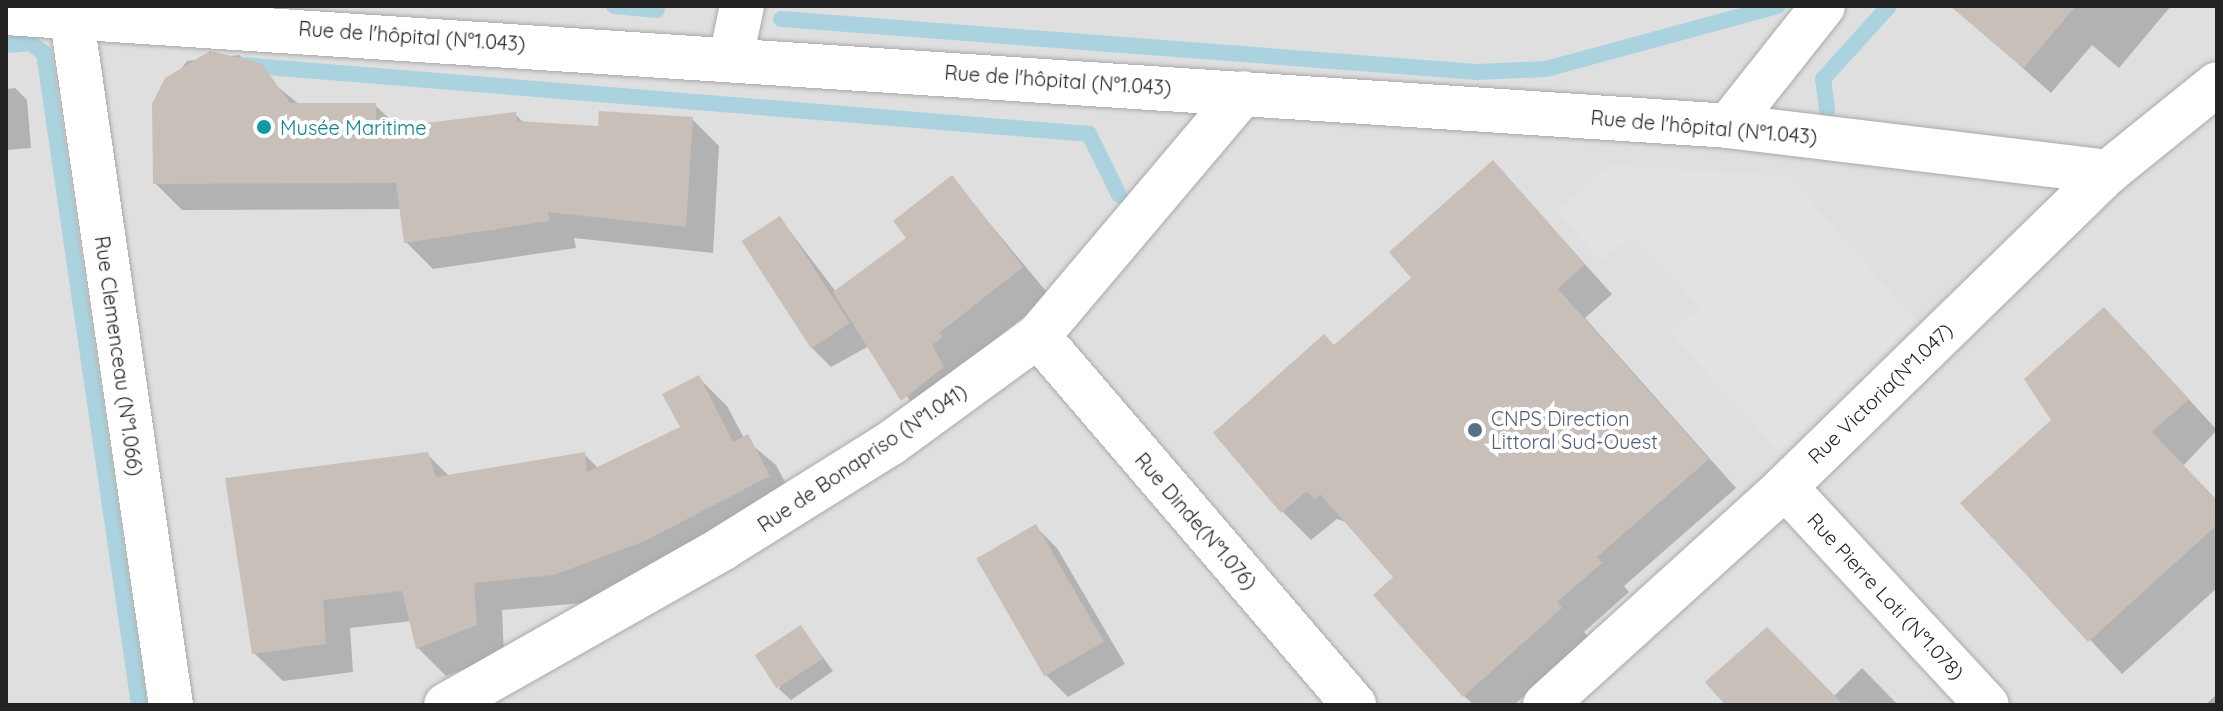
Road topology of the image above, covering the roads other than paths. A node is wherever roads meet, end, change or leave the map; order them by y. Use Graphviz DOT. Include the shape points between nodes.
graph roads {
  1 [pos="742,6"];
  2 [pos="1823,6"];
  3 [pos="71,9"];
  4 [pos="6,13"];
  5 [pos="731,58"];
  6 [pos="2217,84"];
  7 [pos="1243,93"];
  8 [pos="1728,126"];
  9 [pos="2108,172"];
  10 [pos="1038,336"];
  11 [pos="1785,487"];
  12 [pos="171,705"];
  13 [pos="446,705"];
  14 [pos="1354,705"];
  15 [pos="1545,705"];
  16 [pos="1987,705"];
  1 -- 5 [label="street"];
  2 -- 8 [label="street"];
  3 -- 4 [label="street, Rue de l'hôpital (N°1.043)"];
  3 -- 5 [label="street, Rue de l'hôpital (N°1.043)"];
  3 -- 12 [label="street, Rue Clemenceau (N°1.066)"];
  5 -- 7 [label="street, Rue de l'hôpital (N°1.043)"];
  6 -- 9 [label="street, Rue Victoria(N°1.047)"];
  7 -- 8 [label="street, Rue de l'hôpital (N°1.043)"];
  7 -- 10 [label="street, Rue de Bonapriso (N°1.041)"];
  8 -- 9 [label="street, Rue de l'hôpital (N°1.043)"];
  9 -- 11 [label="street, Rue Victoria(N°1.047)"];
  10 -- 13 [label="street, Rue de Bonapriso (N°1.041)" via="891,443 723,548"];
  10 -- 14 [label="street, Rue Dinde(N°1.076)"];
  11 -- 15 [label="street, Rue Victoria(N°1.047)"];
  11 -- 16 [label="street, Rue Pierre Loti (N°1.078)"];
}
